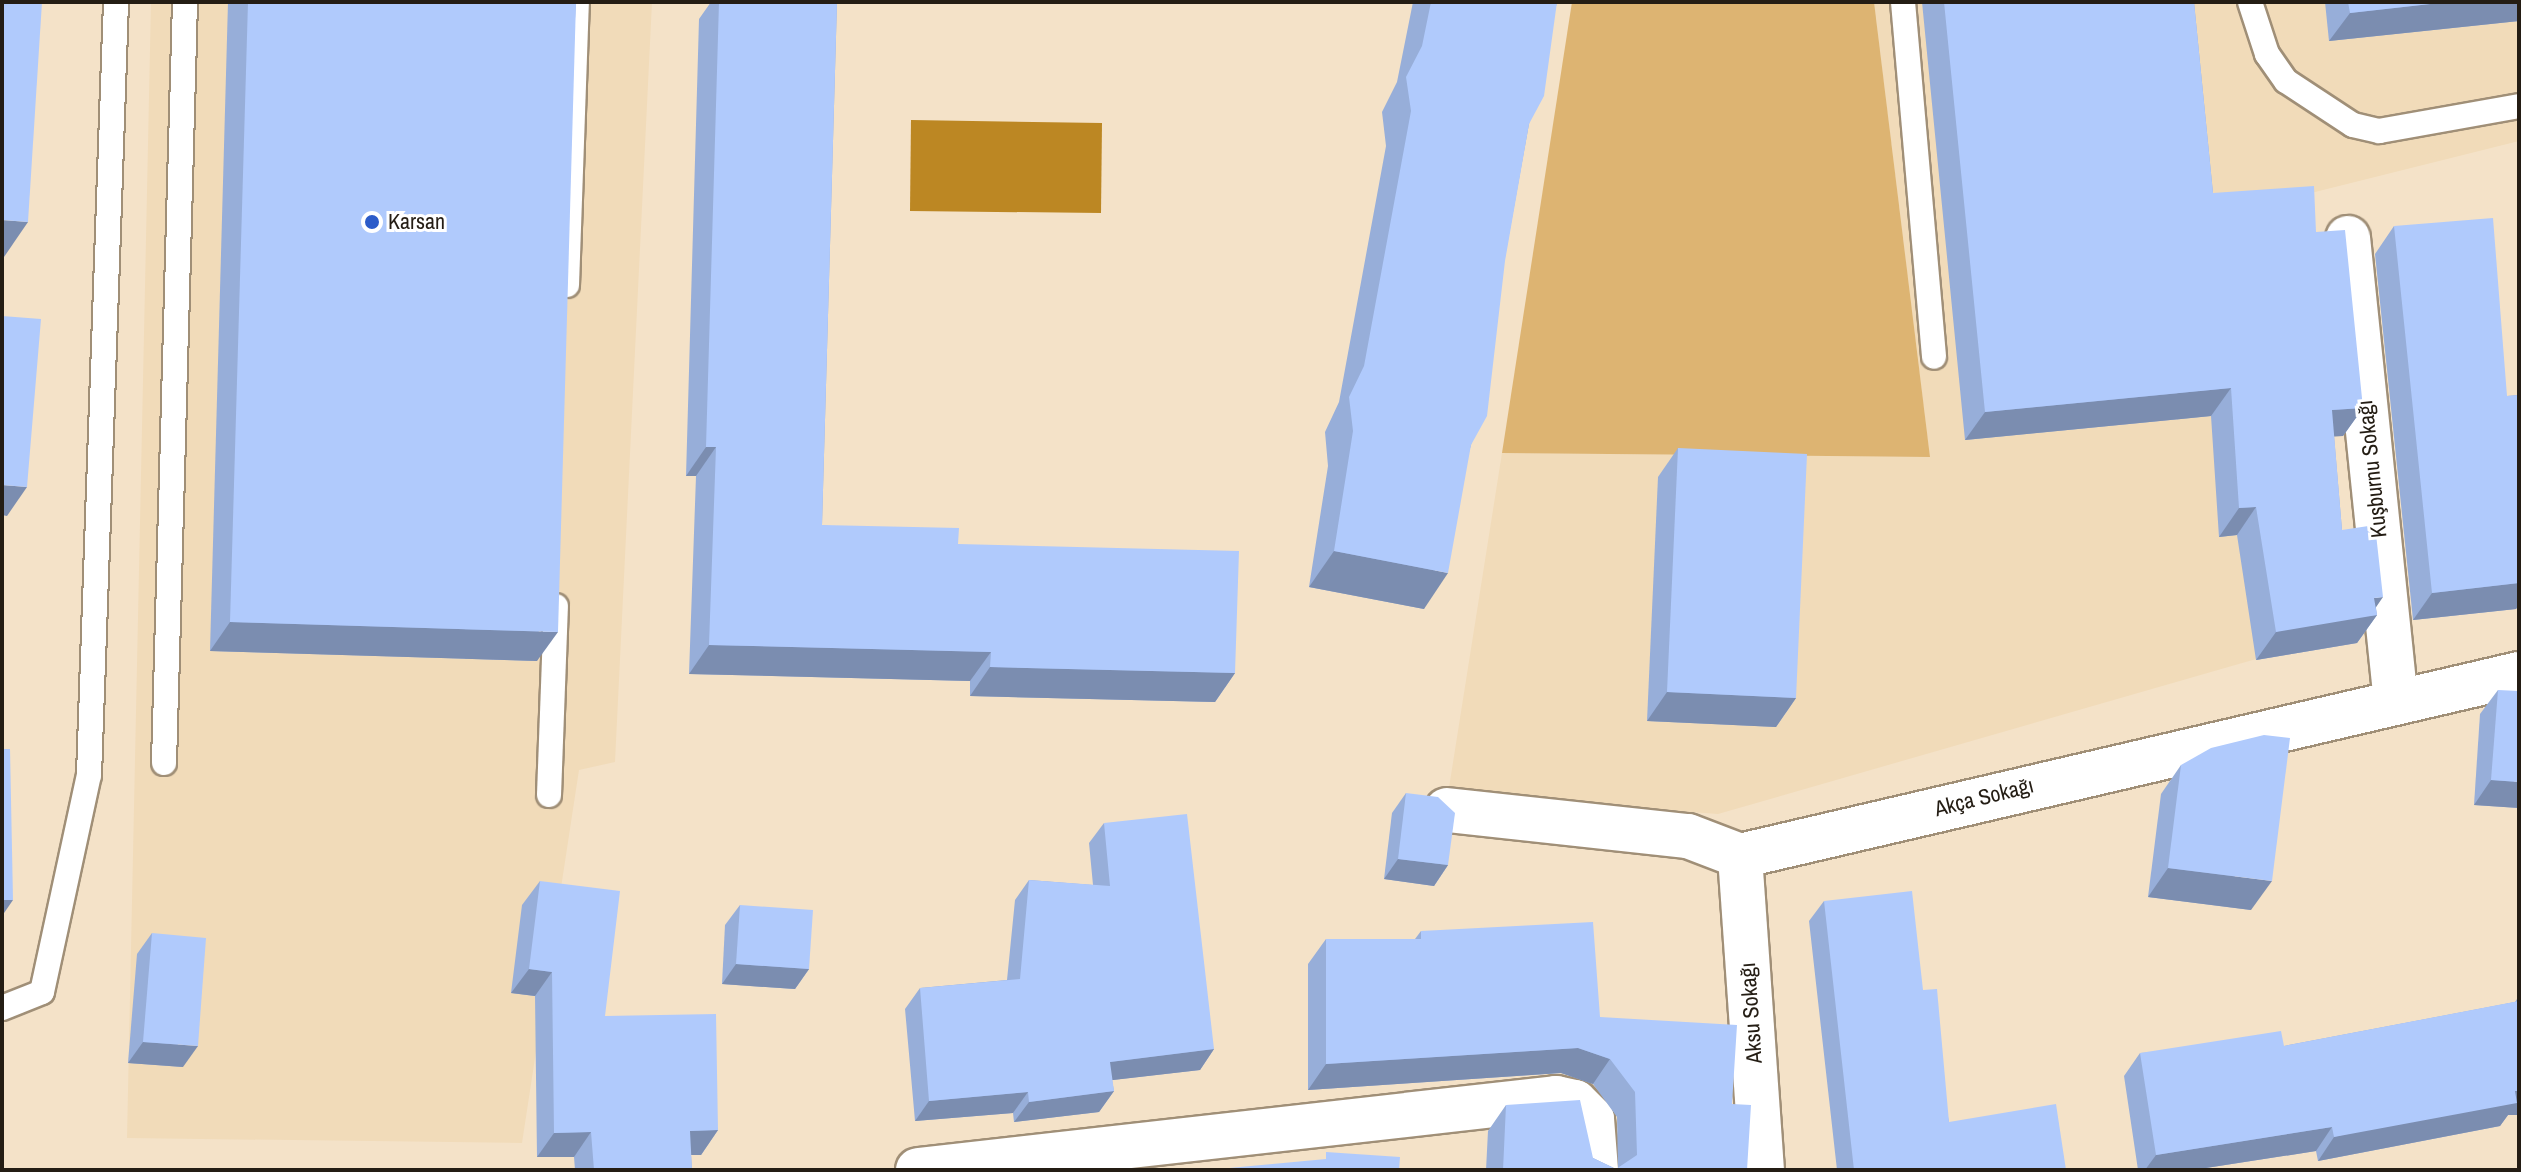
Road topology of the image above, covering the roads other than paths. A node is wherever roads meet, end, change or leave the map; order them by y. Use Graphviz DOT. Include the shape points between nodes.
graph roads {
  1 [pos="116,2"];
  2 [pos="185,2"];
  3 [pos="577,2"];
  4 [pos="1903,2"];
  5 [pos="2250,2"];
  6 [pos="2519,106"];
  7 [pos="2348,238"];
  8 [pos="566,319"];
  9 [pos="1934,357"];
  10 [pos="557,573"];
  11 [pos="2519,674"];
  12 [pos="2396,700"];
  13 [pos="164,763"];
  14 [pos="549,795"];
  15 [pos="1447,810"];
  16 [pos="1740,856"];
  17 [pos="2,1008"];
  18 [pos="918,1170"];
  19 [pos="1596,1170"];
  20 [pos="1762,1170"];
  1 -- 17 [label="lane" via="89,775 42,992"];
  2 -- 13 [label="lane"];
  3 -- 8 [label="lane"];
  4 -- 9 [label="lane"];
  5 -- 6 [label="lane" via="2267,54 2286,81 2353,125 2379,131"];
  7 -- 12 [label="street, Kuşburnu Sokağı"];
  10 -- 14 [label="lane"];
  11 -- 12 [label="street, Akça Sokağı"];
  12 -- 16 [label="street, Akça Sokağı"];
  15 -- 16 [label="street" via="1688,836"];
  16 -- 20 [label="street, Aksu Sokağı"];
  18 -- 19 [label="street" via="1556,1098 1575,1102 1592,1119"];
}
